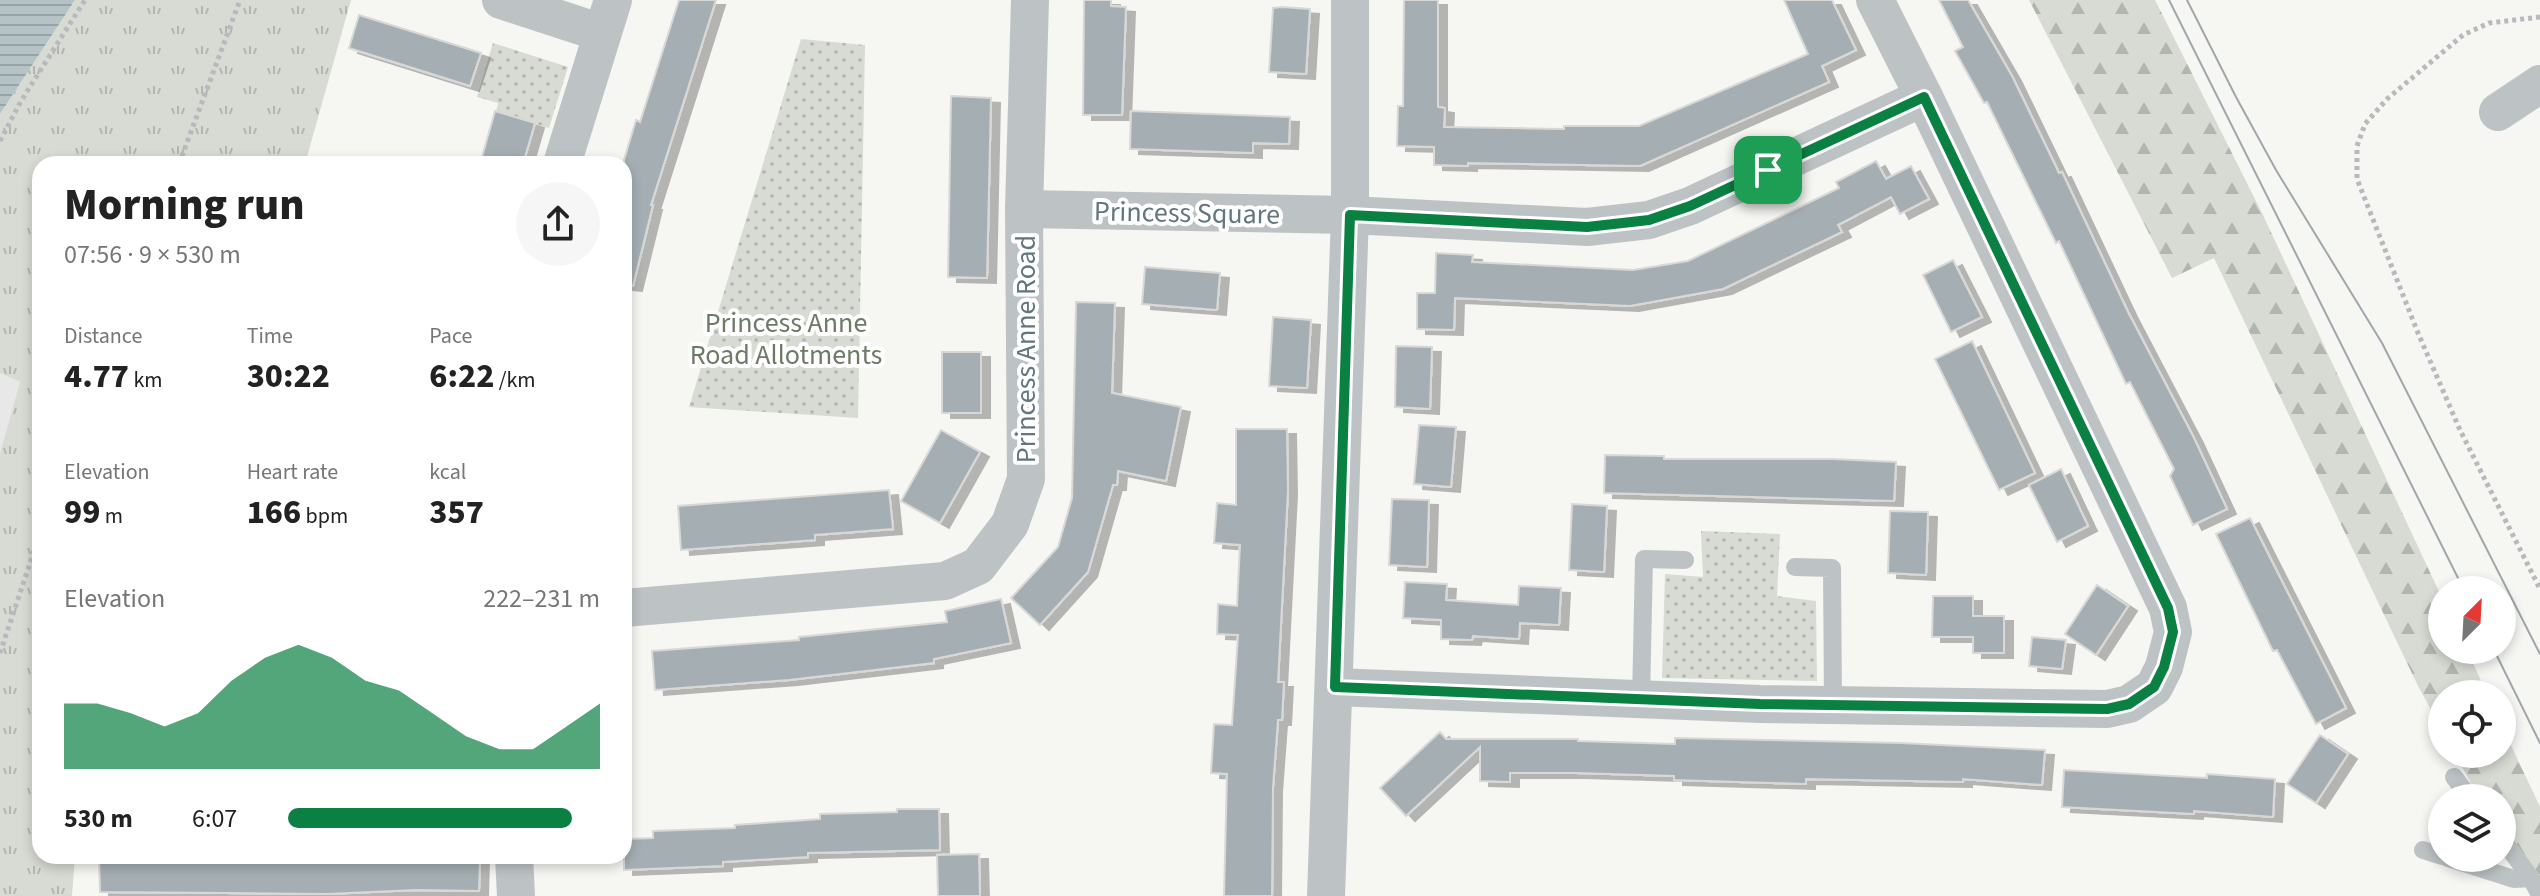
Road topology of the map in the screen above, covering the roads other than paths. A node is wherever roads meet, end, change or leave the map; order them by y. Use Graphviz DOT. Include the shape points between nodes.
graph roads {
  1 [pos="501,0"];
  2 [pos="1030,0"];
  3 [pos="1350,0"];
  4 [pos="1875,0"];
  5 [pos="607,17"];
  6 [pos="2540,84"];
  7 [pos="1924,97"];
  8 [pos="2498,112"];
  9 [pos="564,156"];
  10 [pos="1024,209"];
  11 [pos="1350,215"];
  12 [pos="1685,560"];
  13 [pos="1795,567"];
  14 [pos="632,607"];
  15 [pos="1335,687"];
  16 [pos="1641,700"];
  17 [pos="1833,705"];
  18 [pos="2454,777"];
  19 [pos="2459,784"];
  20 [pos="2423,850"];
  21 [pos="2428,852"];
  22 [pos="2516,858"];
  23 [pos="514,864"];
  24 [pos="2492,872"];
  25 [pos="2531,878"];
  26 [pos="2540,895"];
  27 [pos="516,896"];
  28 [pos="1326,896"];
  1 -- 5 [label="street"];
  2 -- 10 [label="street, Princess Anne Road"];
  3 -- 11 [label="street"];
  4 -- 7 [label="street"];
  5 -- 9 [label="street"];
  6 -- 8 [label="street"];
  7 -- 11 [label="street, Princess Square" via="1649,220 1587,227"];
  7 -- 17 [label="street" via="2168,608 2173,632 2154,687 2129,704 2107,709"];
  10 -- 11 [label="street, Princess Square"];
  10 -- 14 [label="street, Princess Anne Road" via="1026,479 1010,524 978,566 945,581"];
  11 -- 15 [label="street"];
  12 -- 16 [label="lane" via="1644,559"];
  13 -- 17 [label="lane" via="1832,568"];
  15 -- 16 [label="street"];
  15 -- 28 [label="street"];
  16 -- 17 [label="street"];
  18 -- 19 [label="lane"];
  20 -- 21 [label="lane"];
  22 -- 25 [label="lane"];
  23 -- 27 [label="street"];
  24 -- 25 [label="lane"];
  25 -- 26 [label="lane"];
}
